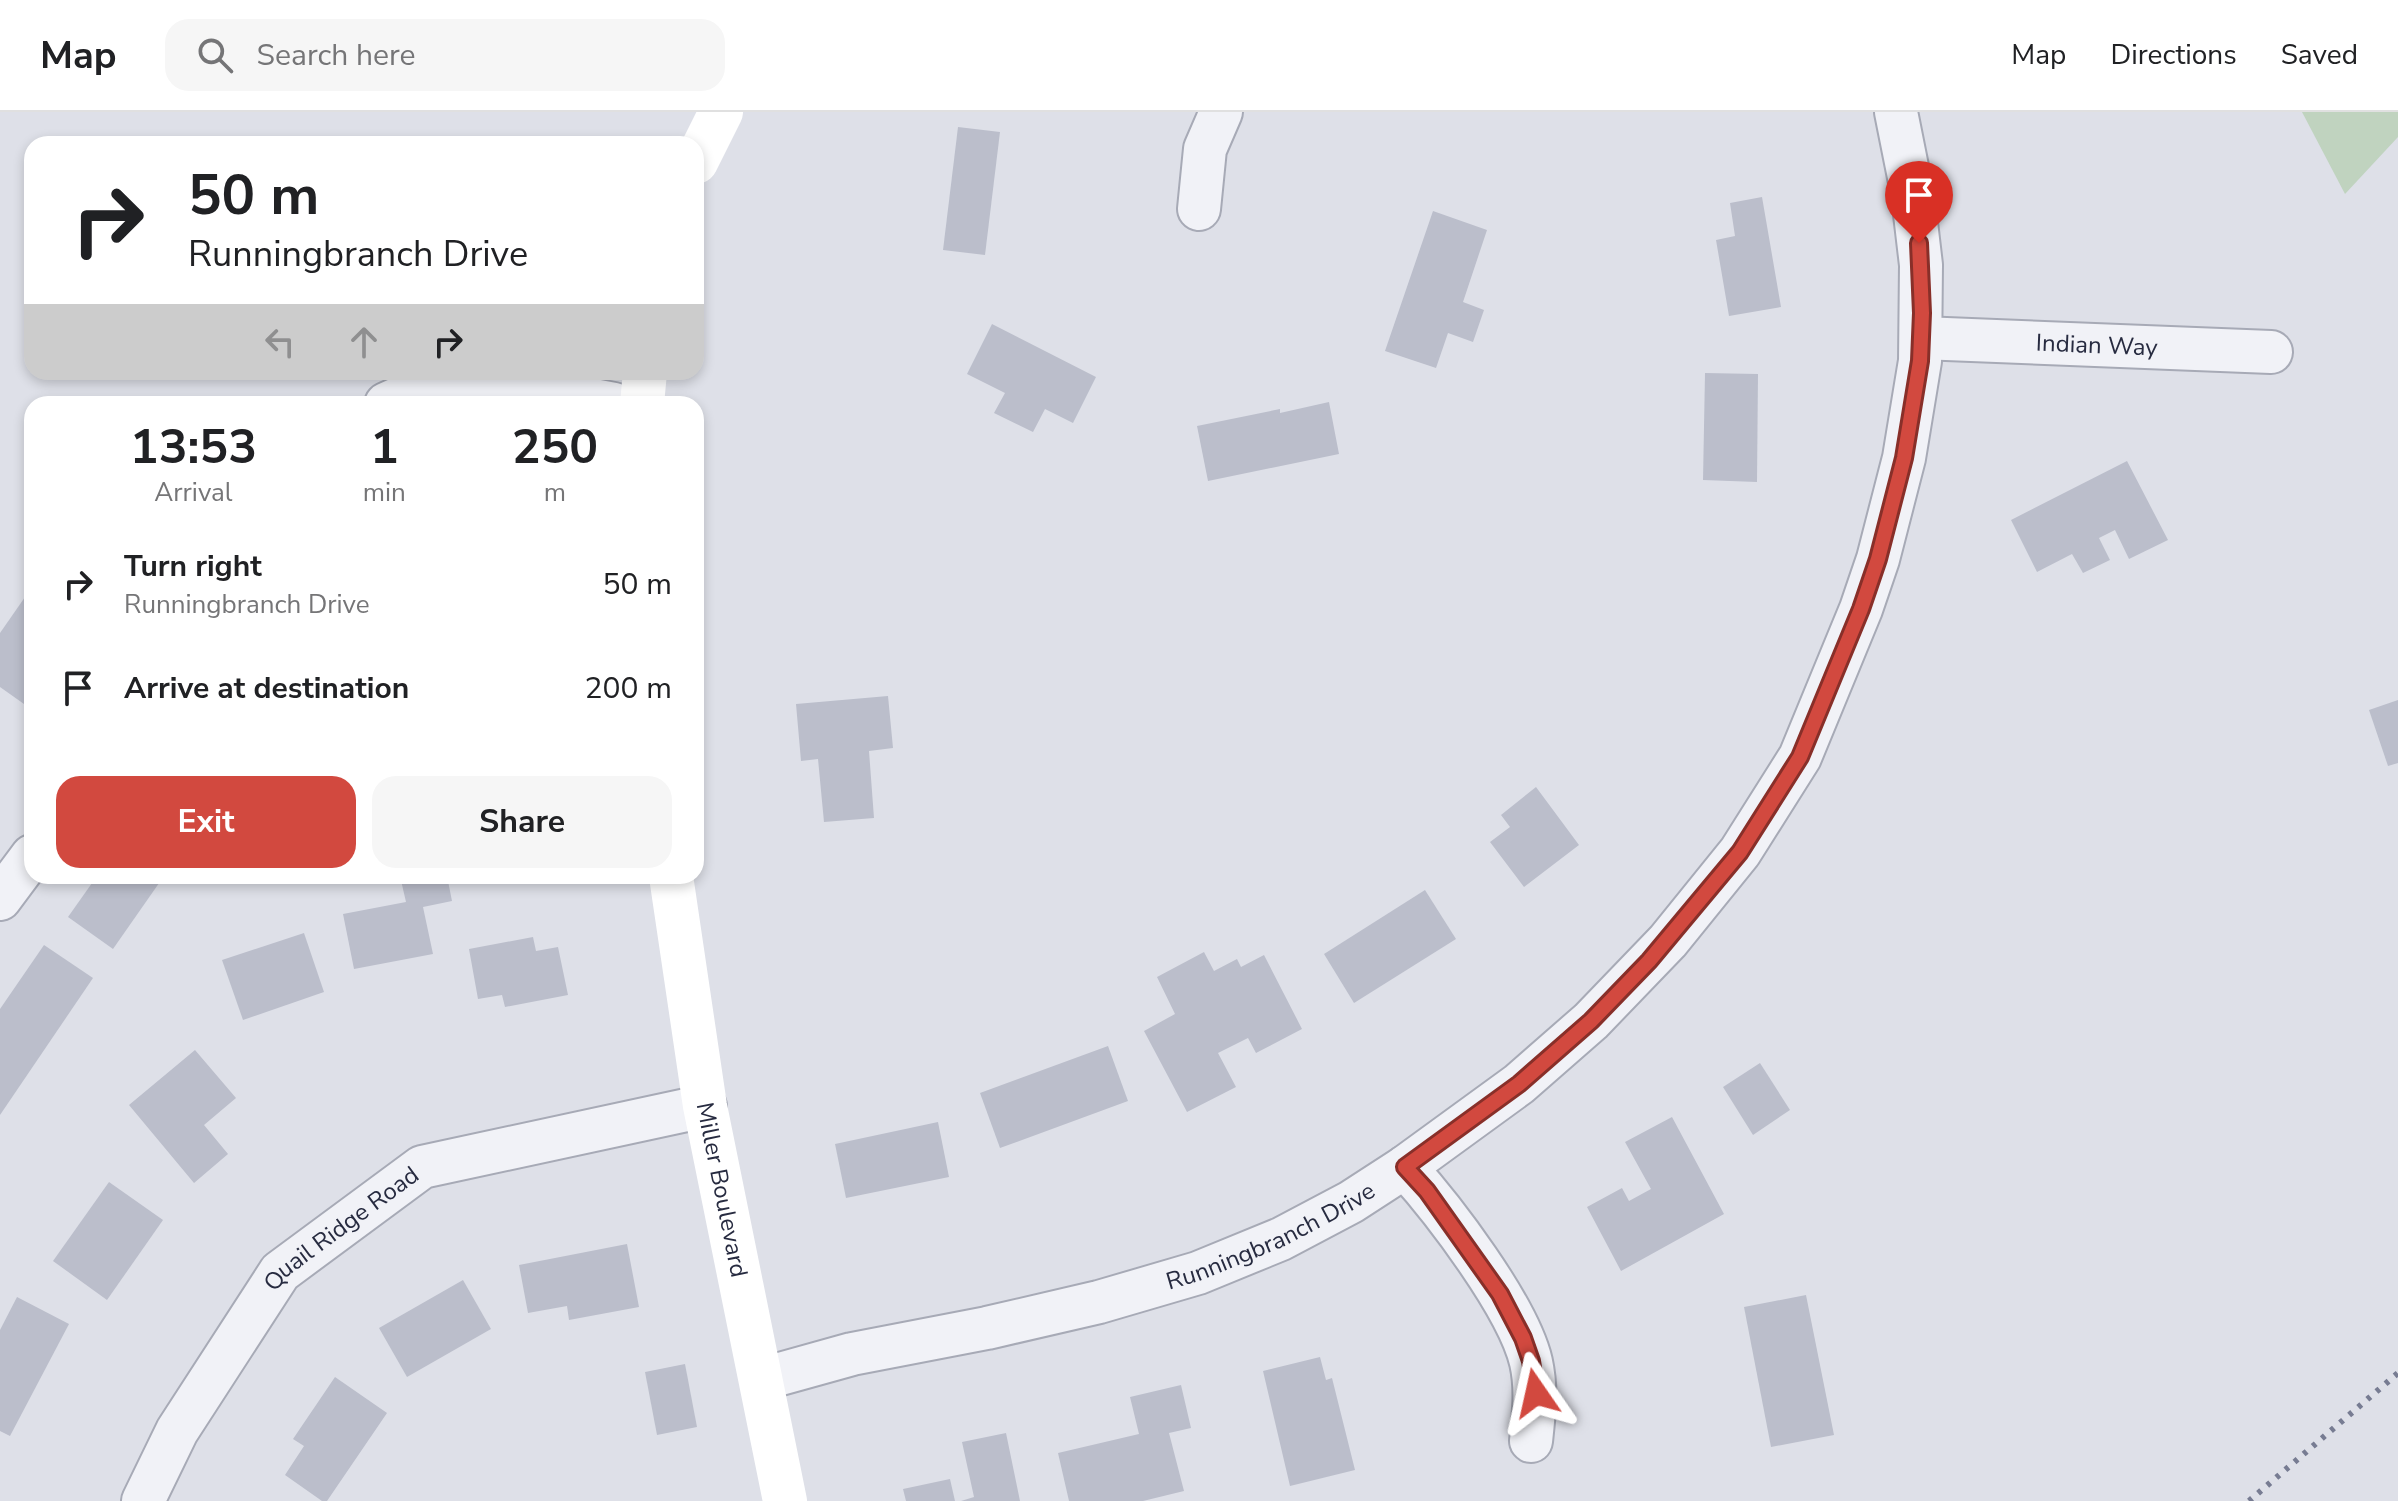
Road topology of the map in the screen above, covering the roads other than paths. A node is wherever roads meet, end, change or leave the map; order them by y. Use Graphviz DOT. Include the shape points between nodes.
graph roads {
  1 [pos="721,112"];
  2 [pos="1221,112"];
  3 [pos="1896,112"];
  4 [pos="704,146"];
  5 [pos="1199,209"];
  6 [pos="1921,338"];
  7 [pos="2271,352"];
  8 [pos="404,396"];
  9 [pos="571,396"];
  10 [pos="24,867"];
  11 [pos="672,884"];
  12 [pos="0,899"];
  13 [pos="705,1106"];
  14 [pos="1405,1167"];
  15 [pos="762,1379"];
  16 [pos="1531,1441"];
  17 [pos="143,1501"];
  18 [pos="785,1501"];
  1 -- 4 [label="street"];
  2 -- 5 [label="street" via="1205,149"];
  3 -- 6 [label="street, Runningbranch Drive" via="1921,265"];
  6 -- 7 [label="street, Indian Way"];
  6 -- 14 [label="street, Runningbranch Drive" via="1904,458 1878,559 1800,757 1771,806 1668,941 1591,1021 1519,1084"];
  8 -- 9 [label="street" via="428,385 497,382"];
  10 -- 12 [label="street"];
  11 -- 13 [label="street, Miller Boulevard"];
  13 -- 15 [label="street, Miller Boulevard"];
  13 -- 17 [label="street, Quail Ridge Road" via="422,1167 280,1272 177,1431"];
  14 -- 15 [label="street, Runningbranch Drive" via="1312,1223 1198,1273 1099,1302 852,1354"];
  14 -- 16 [label="street" via="1500,1294 1523,1338 1536,1393"];
  15 -- 18 [label="street, Miller Boulevard"];
}
